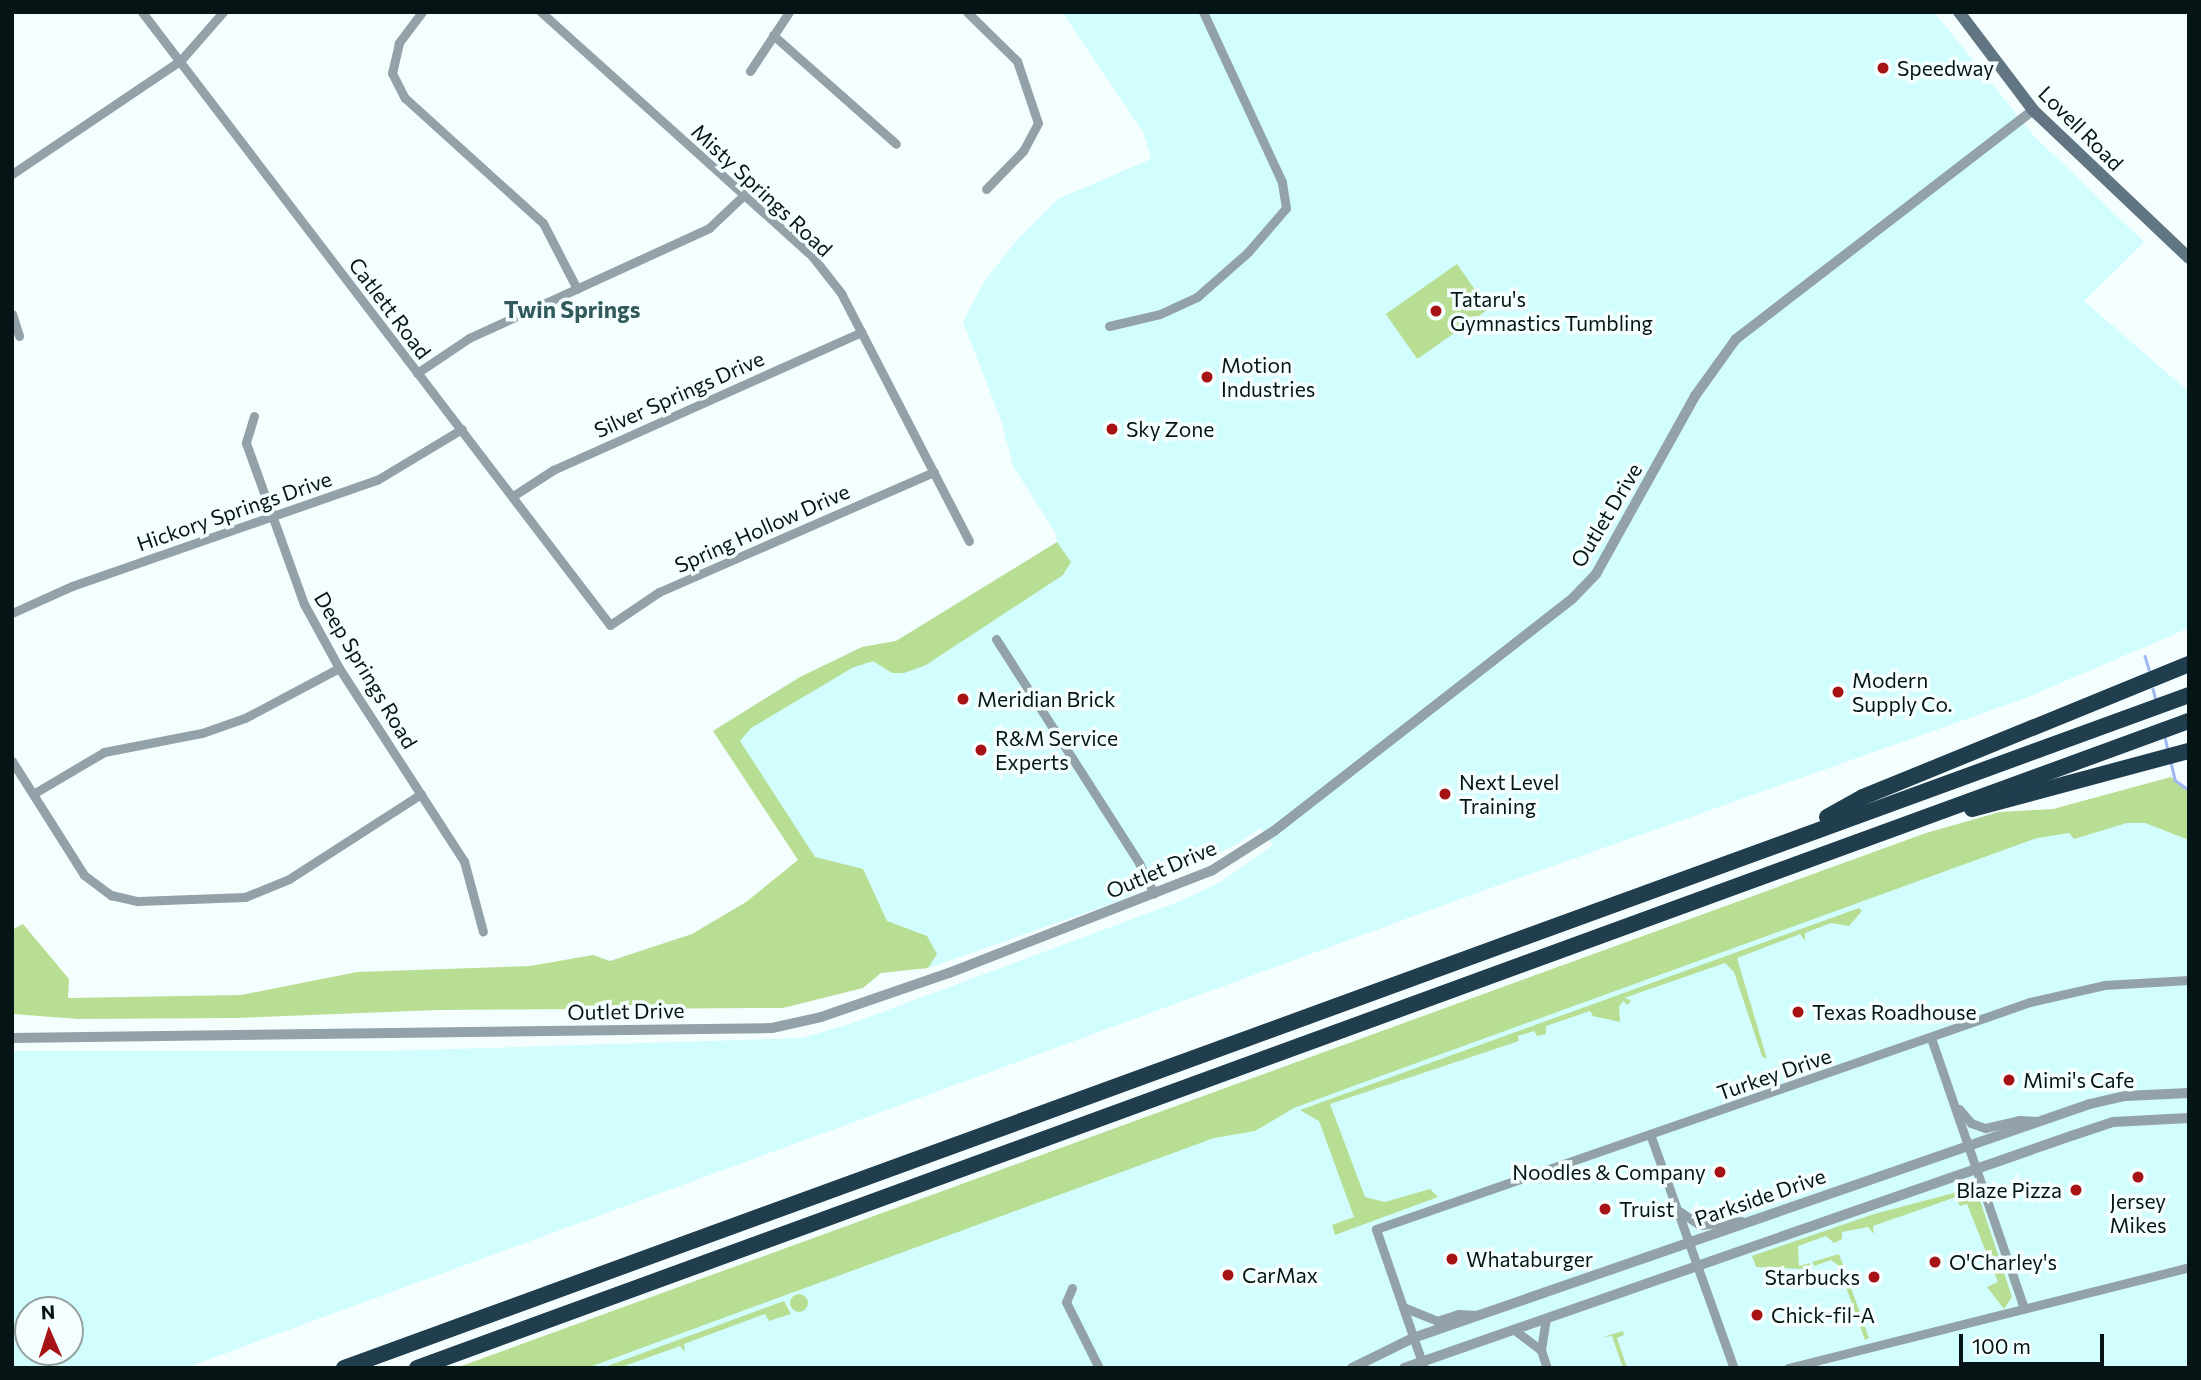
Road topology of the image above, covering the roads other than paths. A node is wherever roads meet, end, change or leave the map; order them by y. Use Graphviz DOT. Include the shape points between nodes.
graph roads {
  1 [pos="142,12"];
  2 [pos="223,12"];
  3 [pos="422,12"];
  4 [pos="541,12"];
  5 [pos="789,12"];
  6 [pos="967,12"];
  7 [pos="1203,12"];
  8 [pos="1959,12"];
  9 [pos="773,35"];
  10 [pos="181,60"];
  11 [pos="750,71"];
  12 [pos="2033,110"];
  13 [pos="896,144"];
  14 [pos="12,174"];
  15 [pos="986,189"];
  16 [pos="744,195"];
  17 [pos="2189,258"];
  18 [pos="577,289"];
  19 [pos="12,314"];
  20 [pos="1109,326"];
  21 [pos="862,332"];
  22 [pos="19,336"];
  23 [pos="417,373"];
  24 [pos="254,416"];
  25 [pos="462,429"];
  26 [pos="934,472"];
  27 [pos="513,496"];
  28 [pos="273,516"];
  29 [pos="969,541"];
  30 [pos="12,613"];
  31 [pos="610,625"];
  32 [pos="996,639"];
  33 [pos="2189,664"];
  34 [pos="339,668"];
  35 [pos="2189,695"];
  36 [pos="2189,721"];
  37 [pos="2189,751"];
  38 [pos="12,761"];
  39 [pos="33,794"];
  40 [pos="421,794"];
  41 [pos="1892,831"];
  42 [pos="1781,843"];
  43 [pos="1154,894"];
  44 [pos="484,932"];
  45 [pos="2189,980"];
  46 [pos="12,1038"];
  47 [pos="1931,1038"];
  48 [pos="2189,1093"];
  49 [pos="1954,1103"];
  50 [pos="2189,1118"];
  51 [pos="2039,1121"];
  52 [pos="1650,1134"];
  53 [pos="1969,1145"];
  54 [pos="1978,1168"];
  55 [pos="1678,1210"];
  56 [pos="1750,1221"];
  57 [pos="1689,1241"];
  58 [pos="1697,1265"];
  59 [pos="2189,1267"];
  60 [pos="1072,1288"];
  61 [pos="1403,1307"];
  62 [pos="2024,1308"];
  63 [pos="1479,1315"];
  64 [pos="1546,1318"];
  65 [pos="1513,1329"];
  66 [pos="1413,1338"];
  67 [pos="1541,1350"];
  68 [pos="1422,1364"];
  69 [pos="344,1368"];
  70 [pos="417,1368"];
  71 [pos="1099,1368"];
  72 [pos="1352,1368"];
  73 [pos="1404,1368"];
  74 [pos="1547,1368"];
  75 [pos="1734,1368"];
  76 [pos="1788,1368"];
  1 -- 10 [label="street, Catlett Road"];
  2 -- 10 [label="street"];
  3 -- 18 [label="street" via="399,43 392,73 404,98 543,223"];
  4 -- 16 [label="street, Misty Springs Road"];
  5 -- 9 [label="street"];
  6 -- 15 [label="street" via="1010,50 1038,123 1023,152"];
  7 -- 20 [label="street" via="1282,182 1286,208 1248,252 1197,297 1160,314"];
  8 -- 12 [label="main road, Lovell Road"];
  9 -- 11 [label="street"];
  9 -- 13 [label="street"];
  10 -- 14 [label="street"];
  10 -- 23 [label="street, Catlett Road"];
  12 -- 17 [label="main road, Lovell Road"];
  12 -- 43 [label="street, Outlet Drive" via="1737,339 1695,396 1596,574 1572,599 1260,841 1211,871"];
  16 -- 18 [label="street" via="709,228"];
  16 -- 21 [label="street, Misty Springs Road" via="812,256 841,293"];
  18 -- 23 [label="street" via="469,338"];
  19 -- 22 [label="street"];
  21 -- 26 [label="street, Misty Springs Road"];
  21 -- 27 [label="street, Silver Springs Drive" via="553,470"];
  23 -- 25 [label="street, Catlett Road"];
  24 -- 28 [label="street, Deep Springs Road" via="246,443"];
  25 -- 27 [label="street, Catlett Road"];
  25 -- 28 [label="street, Hickory Springs Drive" via="377,480"];
  26 -- 29 [label="street, Misty Springs Road"];
  26 -- 31 [label="street, Spring Hollow Drive" via="659,592"];
  27 -- 31 [label="street, Catlett Road"];
  28 -- 30 [label="street, Hickory Springs Drive" via="72,586"];
  28 -- 34 [label="street, Deep Springs Road" via="304,604"];
  32 -- 43 [label="street" via="1139,863"];
  33 -- 42 [label="highway" via="1863,797"];
  34 -- 39 [label="street" via="245,718 202,733 104,752"];
  34 -- 40 [label="street, Deep Springs Road"];
  35 -- 42 [label="highway"];
  36 -- 41 [label="highway"];
  37 -- 41 [label="highway"];
  38 -- 39 [label="street"];
  39 -- 40 [label="street" via="84,875 111,895 138,901 244,897 289,879"];
  40 -- 44 [label="street, Deep Springs Road" via="464,861"];
  41 -- 70 [label="highway"];
  42 -- 69 [label="highway"];
  43 -- 46 [label="street, Outlet Drive" via="949,973 821,1017 772,1028"];
  45 -- 47 [label="street, Turkey Drive" via="2104,985 2030,1002"];
  47 -- 49 [label="street"];
  47 -- 52 [label="street, Turkey Drive"];
  48 -- 51 [label="street, Parkside Drive" via="2125,1096"];
  49 -- 51 [label="street" via="1971,1123 1985,1129 2019,1120"];
  49 -- 53 [label="street"];
  50 -- 54 [label="street, Parkside Drive" via="2113,1122"];
  51 -- 53 [label="street, Parkside Drive"];
  52 -- 55 [label="street"];
  52 -- 61 [label="street, Turkey Drive" via="1376,1230"];
  53 -- 54 [label="street"];
  53 -- 56 [label="street, Parkside Drive"];
  54 -- 58 [label="street, Parkside Drive"];
  54 -- 62 [label="street"];
  55 -- 56 [label="street" via="1700,1225"];
  55 -- 57 [label="street"];
  56 -- 57 [label="street, Parkside Drive"];
  57 -- 58 [label="street"];
  57 -- 63 [label="street, Parkside Drive"];
  58 -- 64 [label="street, Parkside Drive"];
  58 -- 75 [label="street"];
  59 -- 62 [label="street"];
  60 -- 71 [label="street" via="1066,1302"];
  61 -- 63 [label="street" via="1437,1321 1459,1314"];
  61 -- 66 [label="street"];
  62 -- 76 [label="street"];
  63 -- 66 [label="street, Parkside Drive"];
  64 -- 65 [label="street, Parkside Drive"];
  64 -- 67 [label="street"];
  65 -- 67 [label="street"];
  65 -- 68 [label="street, Parkside Drive"];
  66 -- 68 [label="street"];
  66 -- 72 [label="street, Parkside Drive"];
  67 -- 74 [label="street"];
  68 -- 73 [label="street, Parkside Drive"];
}
